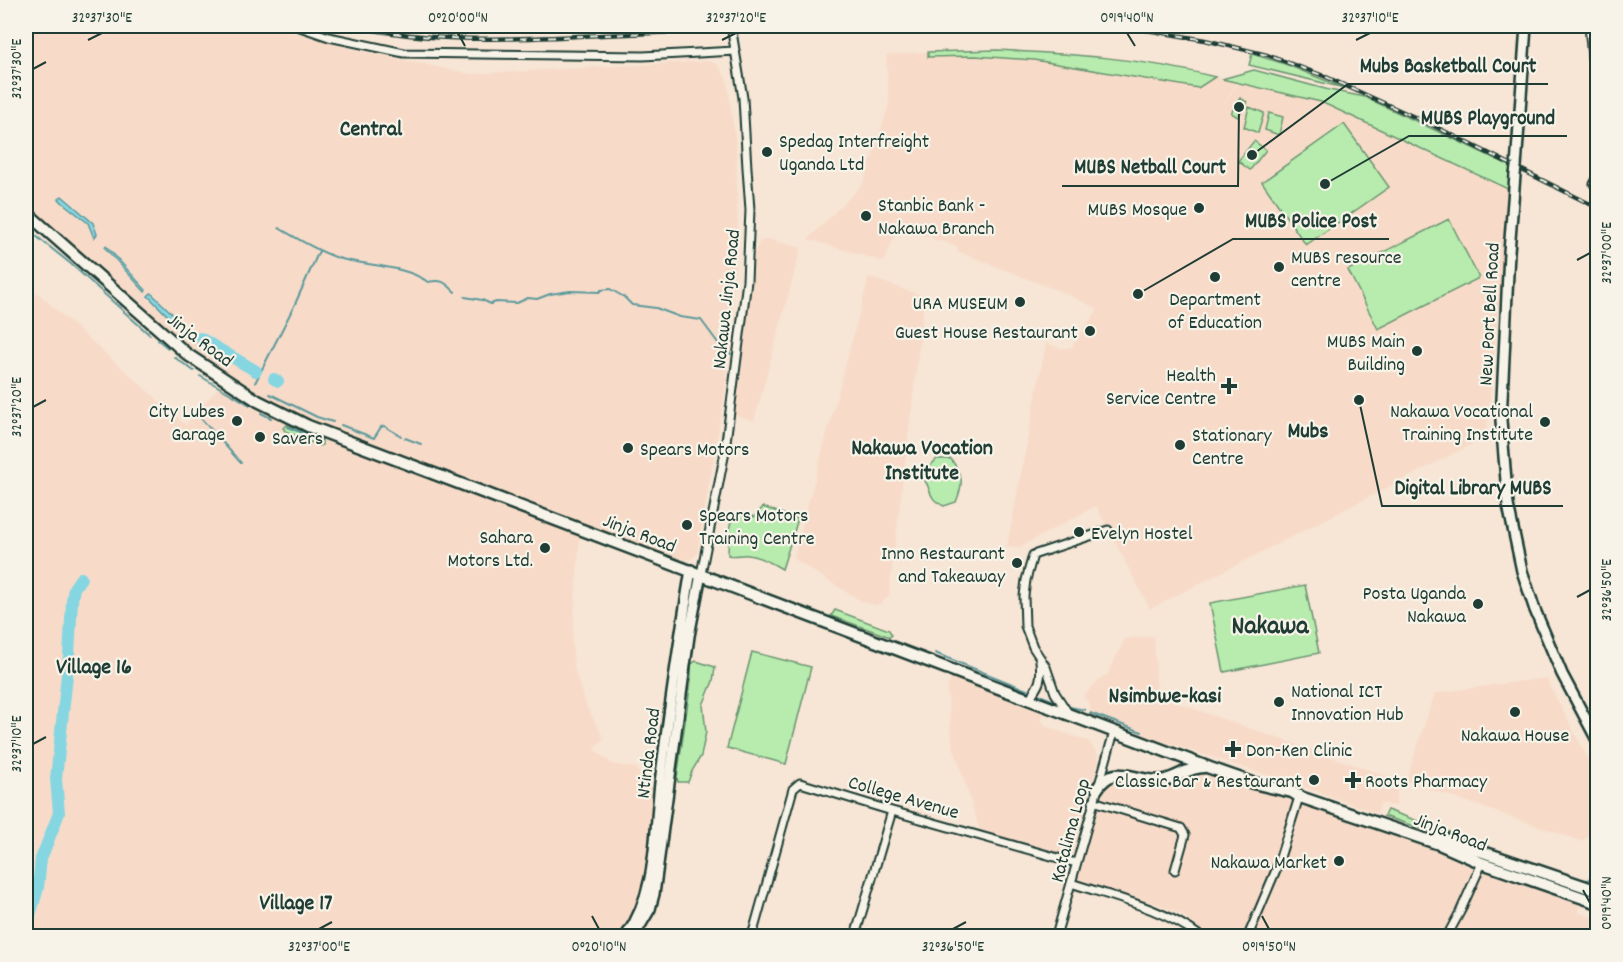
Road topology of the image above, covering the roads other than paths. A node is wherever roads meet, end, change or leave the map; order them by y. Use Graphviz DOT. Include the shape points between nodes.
graph roads {
  1 [pos="297,26"];
  2 [pos="731,26"];
  3 [pos="1526,26"];
  4 [pos="1589,26"];
  5 [pos="735,51"];
  6 [pos="1598,71"];
  7 [pos="26,212"];
  8 [pos="1108,530"];
  9 [pos="696,572"];
  10 [pos="1040,658"];
  11 [pos="1029,699"];
  12 [pos="1069,714"];
  13 [pos="1114,732"];
  14 [pos="1596,733"];
  15 [pos="1598,742"];
  16 [pos="1210,768"];
  17 [pos="1097,789"];
  18 [pos="1298,794"];
  19 [pos="1093,801"];
  20 [pos="892,811"];
  21 [pos="1076,863"];
  22 [pos="1482,863"];
  23 [pos="1175,870"];
  24 [pos="1071,883"];
  25 [pos="1597,892"];
  26 [pos="626,936"];
  27 [pos="634,936"];
  28 [pos="752,936"];
  29 [pos="855,936"];
  30 [pos="1056,936"];
  31 [pos="1200,936"];
  32 [pos="1248,936"];
  33 [pos="1447,936"];
  1 -- 5 [label="street" via="404,53 643,56"];
  2 -- 5 [label="street, Nakawa Jinja Road"];
  3 -- 14 [label="main road, New Port Bell Road" via="1501,420 1508,505 1535,610 1562,674"];
  4 -- 6 [label="street" via="1592,58"];
  5 -- 9 [label="street, Nakawa Jinja Road" via="743,98 749,189 747,281 724,457"];
  7 -- 9 [label="highway, Jinja Road" via="188,355 281,413"];
  8 -- 10 [label="street" via="1033,555 1026,579 1024,620"];
  9 -- 11 [label="highway, Jinja Road"];
  9 -- 26 [label="main road, Ntinda Road" via="660,784 649,882 643,907"];
  9 -- 27 [label="main road, Ntinda Road" via="654,894"];
  10 -- 11 [label="street" via="1041,676"];
  10 -- 12 [label="street"];
  11 -- 12 [label="highway, Jinja Road"];
  12 -- 13 [label="highway, Jinja Road"];
  13 -- 16 [label="highway, Jinja Road"];
  13 -- 17 [label="street, Katalima Loop"];
  14 -- 15 [label="main road, New Port Bell Road"];
  16 -- 17 [label="highway" via="1193,767 1160,781 1115,775 1102,781"];
  16 -- 18 [label="highway, Jinja Road"];
  17 -- 19 [label="street, Katalima Loop"];
  18 -- 22 [label="highway, Jinja Road"];
  18 -- 25 [label="highway, Jinja Road"];
  18 -- 32 [label="street" via="1276,870"];
  19 -- 21 [label="street, Katalima Loop"];
  19 -- 23 [label="street" via="1181,828 1185,835"];
  20 -- 21 [label="street, College Avenue"];
  20 -- 28 [label="street, College Avenue" via="798,784 793,789"];
  20 -- 29 [label="street"];
  21 -- 24 [label="street, Katalima Loop"];
  22 -- 25 [label="highway, Jinja Road" via="1586,899"];
  22 -- 33 [label="street"];
  24 -- 30 [label="street, Katalima Loop"];
  24 -- 31 [label="street" via="1161,913"];
}
